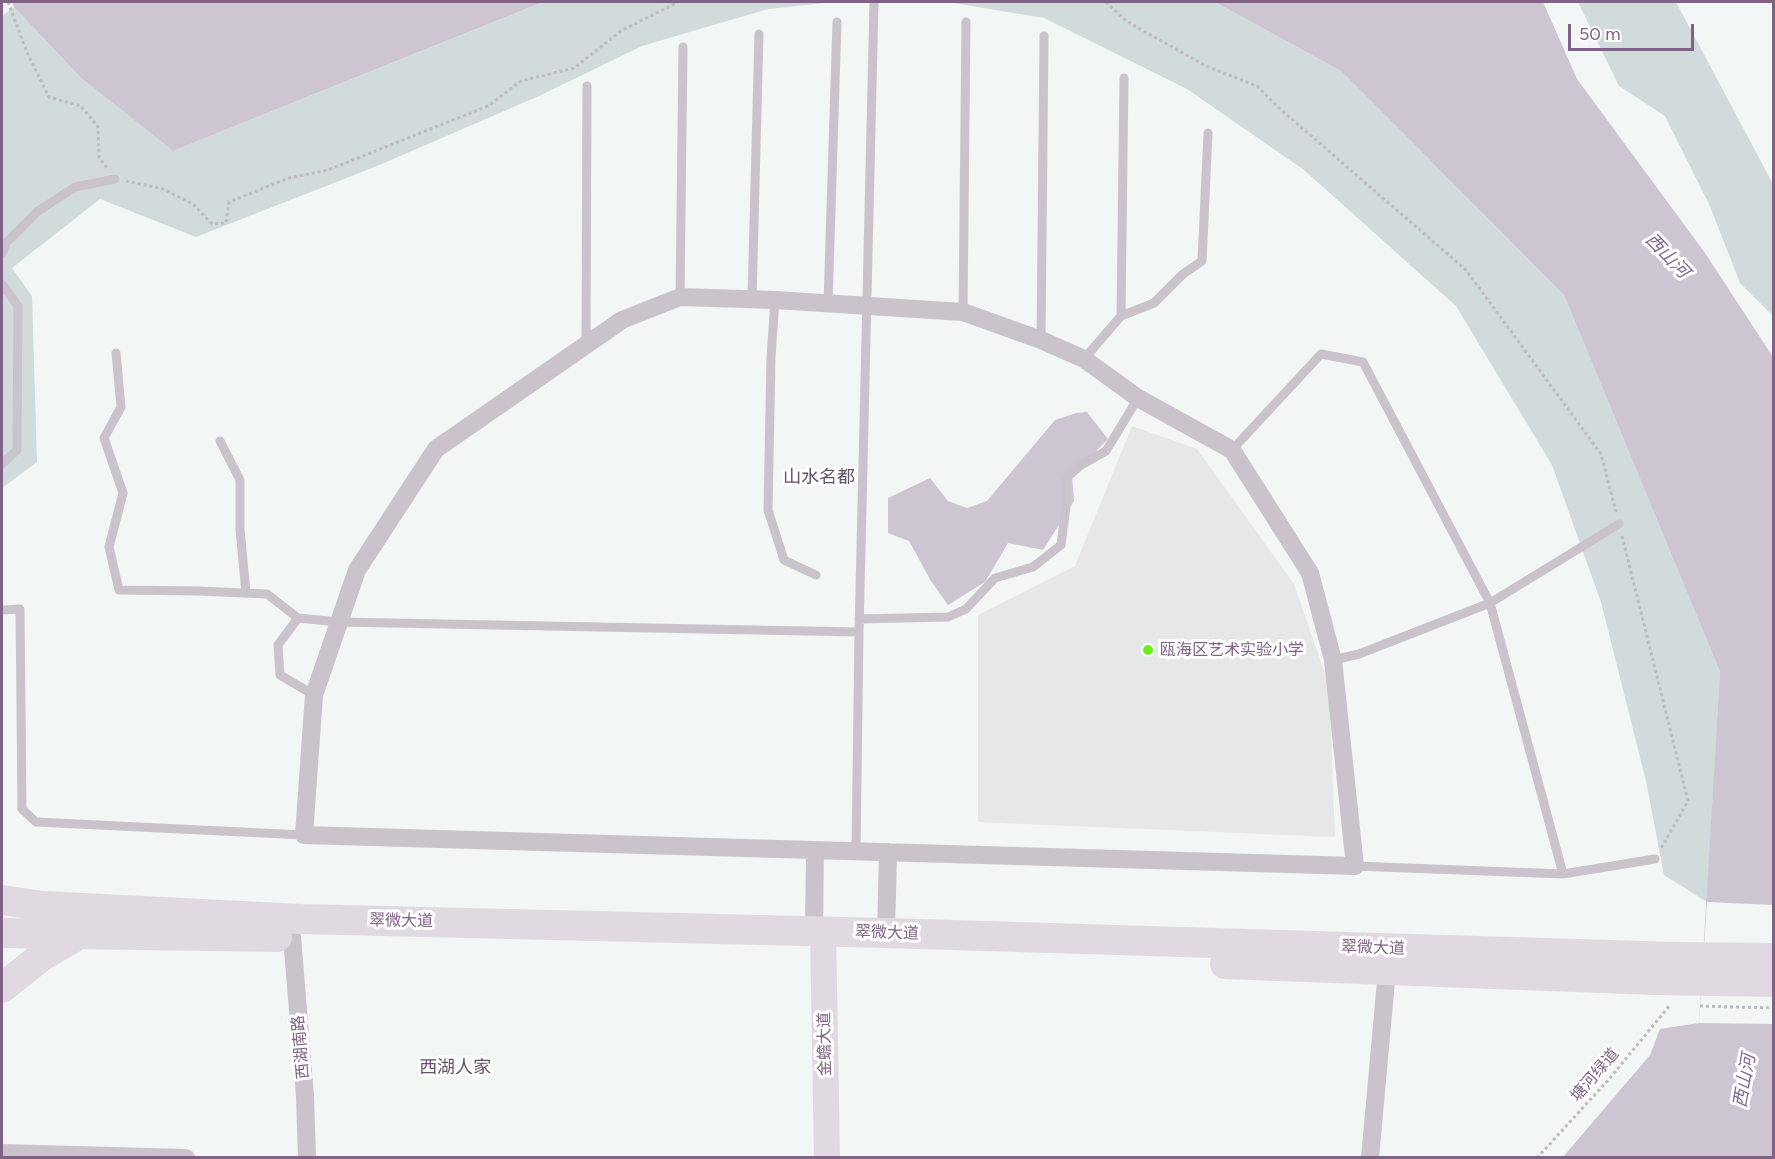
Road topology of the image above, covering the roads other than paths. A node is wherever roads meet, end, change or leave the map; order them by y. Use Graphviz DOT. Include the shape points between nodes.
graph roads {
  1 [pos="874,2"];
  2 [pos="837,22"];
  3 [pos="966,22"];
  4 [pos="759,34"];
  5 [pos="1044,36"];
  6 [pos="683,47"];
  7 [pos="1124,78"];
  8 [pos="587,86"];
  9 [pos="1208,134"];
  10 [pos="115,178"];
  11 [pos="2,254"];
  12 [pos="2,284"];
  13 [pos="681,297"];
  14 [pos="752,299"];
  15 [pos="775,300"];
  16 [pos="828,303"];
  17 [pos="868,305"];
  18 [pos="963,312"];
  19 [pos="1121,316"];
  20 [pos="1041,340"];
  21 [pos="586,345"];
  22 [pos="116,353"];
  23 [pos="1084,359"];
  24 [pos="1138,399"];
  25 [pos="220,441"];
  26 [pos="1232,450"];
  27 [pos="2,464"];
  28 [pos="1619,524"];
  29 [pos="816,575"];
  30 [pos="246,593"];
  31 [pos="1490,603"];
  32 [pos="2,610"];
  33 [pos="298,618"];
  34 [pos="859,619"];
  35 [pos="339,622"];
  36 [pos="859,632"];
  37 [pos="1333,660"];
  38 [pos="314,695"];
  39 [pos="304,835"];
  40 [pos="816,850"];
  41 [pos="856,851"];
  42 [pos="888,852"];
  43 [pos="1655,859"];
  44 [pos="1355,866"];
  45 [pos="1563,874"];
  46 [pos="2,900"];
  47 [pos="2,933"];
  48 [pos="886,933"];
  49 [pos="80,934"];
  50 [pos="292,937"];
  51 [pos="820,937"];
  52 [pos="1773,958"];
  53 [pos="1387,970"];
  54 [pos="1773,982"];
  55 [pos="2,988"];
  56 [pos="2,1153"];
  57 [pos="186,1158"];
  58 [pos="307,1158"];
  59 [pos="827,1158"];
  60 [pos="1370,1158"];
  1 -- 17 [label="lane"];
  2 -- 16 [label="lane"];
  3 -- 18 [label="lane"];
  4 -- 14 [label="lane"];
  5 -- 20 [label="lane"];
  6 -- 13 [label="lane"];
  7 -- 19 [label="lane"];
  8 -- 21 [label="lane"];
  9 -- 19 [label="lane" via="1202,261 1154,303"];
  10 -- 11 [label="lane" via="75,187 38,211 6,243"];
  12 -- 27 [label="lane" via="18,306 17,450"];
  13 -- 14 [label="street"];
  13 -- 21 [label="street" via="622,320"];
  14 -- 15 [label="street"];
  15 -- 16 [label="street"];
  15 -- 29 [label="lane" via="768,510 784,560"];
  16 -- 17 [label="street"];
  17 -- 18 [label="street"];
  17 -- 34 [label="lane"];
  18 -- 20 [label="street"];
  19 -- 23 [label="lane"];
  20 -- 23 [label="street"];
  21 -- 35 [label="street" via="436,449 357,570"];
  22 -- 30 [label="lane" via="121,407 105,438 123,493 109,547 119,590"];
  23 -- 24 [label="street"];
  24 -- 26 [label="street"];
  24 -- 34 [label="lane" via="1106,451 1066,478 1061,545 1033,567 995,578 966,609 948,617"];
  25 -- 30 [label="lane" via="240,480"];
  26 -- 31 [label="lane" via="1322,354 1362,362"];
  26 -- 37 [label="street" via="1310,573"];
  28 -- 31 [label="lane"];
  30 -- 33 [label="lane" via="267,594"];
  31 -- 37 [label="lane" via="1359,654"];
  31 -- 45 [label="lane"];
  32 -- 39 [label="lane" via="20,609 22,808 36,822"];
  33 -- 35 [label="lane"];
  33 -- 38 [label="lane" via="278,645 280,675"];
  34 -- 36 [label="lane"];
  35 -- 36 [label="lane"];
  35 -- 38 [label="street"];
  36 -- 41 [label="lane"];
  37 -- 44 [label="street"];
  38 -- 39 [label="street"];
  39 -- 40 [label="street"];
  40 -- 41 [label="street"];
  40 -- 51 [label="street"];
  41 -- 42 [label="street"];
  42 -- 44 [label="street"];
  42 -- 48 [label="street"];
  43 -- 45 [label="lane"];
  44 -- 45 [label="lane"];
  46 -- 51 [label="main road, 翠微大道" via="43,906 289,918"];
  47 -- 49 [label="main road, 翠微大道"];
  48 -- 51 [label="main road, 翠微大道"];
  48 -- 52 [label="main road, 翠微大道"];
  49 -- 50 [label="main road, 翠微大道"];
  49 -- 55 [label="main road" via="42,956"];
  50 -- 51 [label="main road, 翠微大道"];
  50 -- 58 [label="street, 西湖南路"];
  51 -- 53 [label="main road, 翠微大道"];
  51 -- 59 [label="street, 金蟾大道"];
  53 -- 54 [label="main road, 翠微大道" via="1662,992"];
  53 -- 60 [label="street"];
  56 -- 57 [label="street"];
}
